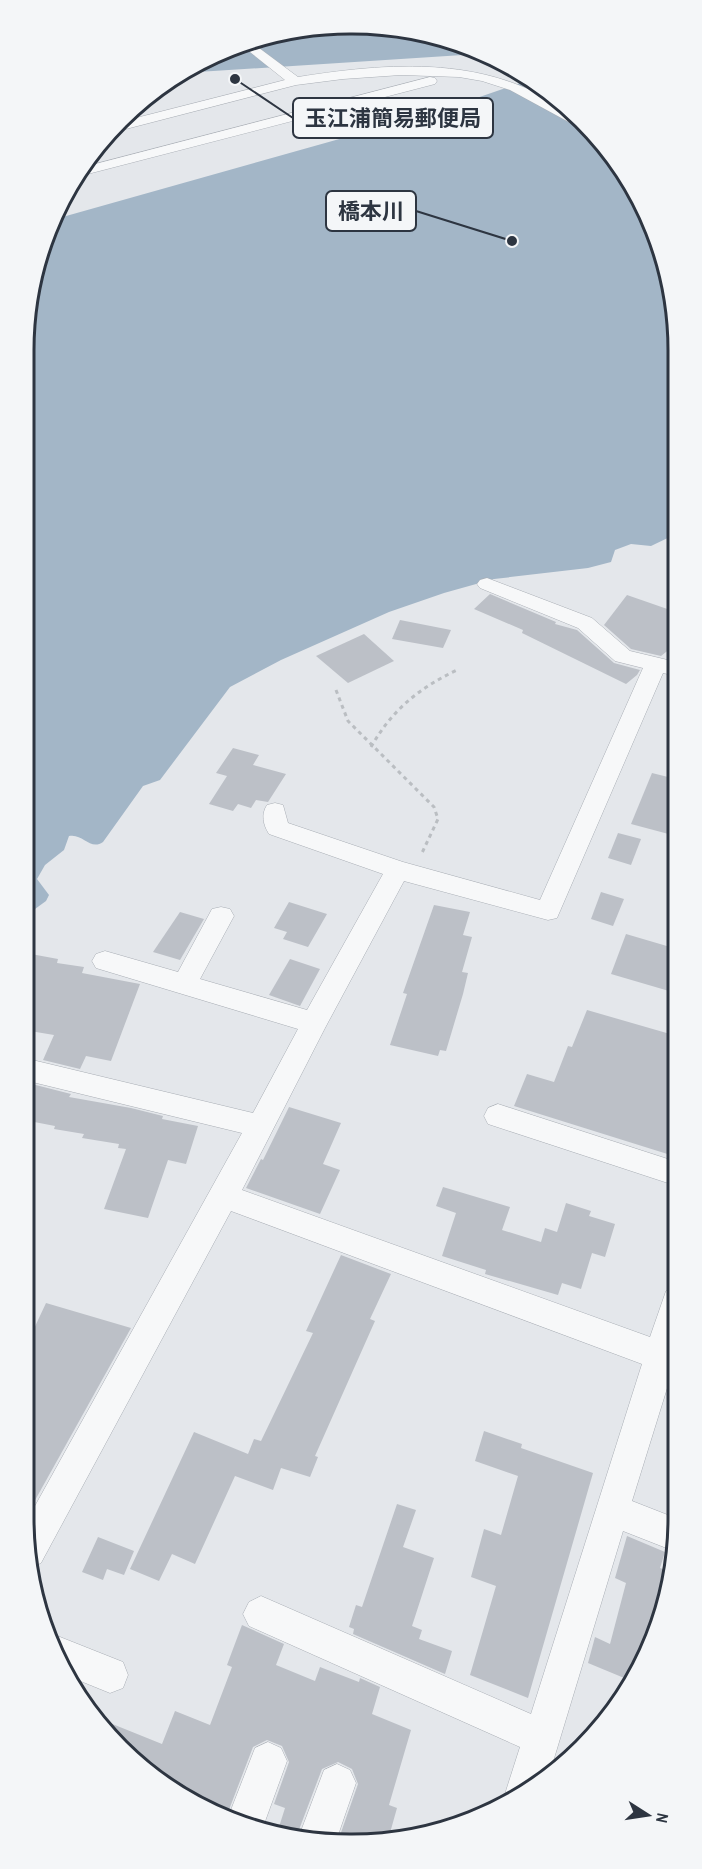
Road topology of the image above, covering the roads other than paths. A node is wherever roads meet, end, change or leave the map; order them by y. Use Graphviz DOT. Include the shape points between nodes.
graph roads {
  1 [pos="254,49"];
  2 [pos="441,72"];
  3 [pos="295,81"];
  4 [pos="557,110"];
  5 [pos="136,119"];
  6 [pos="135,120"];
  7 [pos="170,149"];
  8 [pos="188,164"];
  9 [pos="92,169"];
  10 [pos="487,584"];
  11 [pos="666,667"];
  12 [pos="275,811"];
  13 [pos="405,872"];
  14 [pos="221,916"];
  15 [pos="105,961"];
  16 [pos="184,985"];
  17 [pos="314,1023"];
  18 [pos="34,1071"];
  19 [pos="498,1116"];
  20 [pos="260,1126"];
  21 [pos="668,1171"];
  22 [pos="224,1196"];
  23 [pos="668,1332"];
  24 [pos="660,1356"];
  25 [pos="611,1510"];
  26 [pos="35,1529"];
  27 [pos="667,1531"];
  28 [pos="261,1614"];
  29 [pos="67,1658"];
  30 [pos="110,1675"];
  31 [pos="541,1737"];
  32 [pos="268,1761"];
  33 [pos="528,1780"];
  34 [pos="337,1783"];
  35 [pos="247,1817"];
  36 [pos="319,1833"];
  1 -- 3 [label="street"];
  2 -- 3 [label="street"];
  2 -- 4 [label="street" via="504,83"];
  2 -- 7 [label="street" via="437,79"];
  3 -- 5 [label="street"];
  6 -- 7 [label="street"];
  7 -- 8 [label="street"];
  7 -- 9 [label="street"];
  10 -- 11 [label="street" via="585,623 623,656"];
  11 -- 13 [label="street" via="548,911"];
  12 -- 13 [label="street" via="277,828"];
  13 -- 17 [label="street"];
  14 -- 16 [label="street"];
  15 -- 16 [label="street"];
  16 -- 17 [label="street"];
  17 -- 20 [label="street"];
  18 -- 20 [label="street"];
  19 -- 21 [label="street"];
  20 -- 22 [label="street"];
  22 -- 24 [label="street"];
  22 -- 26 [label="street"];
  23 -- 24 [label="street"];
  24 -- 25 [label="street"];
  25 -- 27 [label="street"];
  25 -- 31 [label="street"];
  28 -- 31 [label="street"];
  29 -- 30 [label="street"];
  31 -- 33 [label="street"];
  32 -- 35 [label="street"];
  34 -- 36 [label="street"];
}
